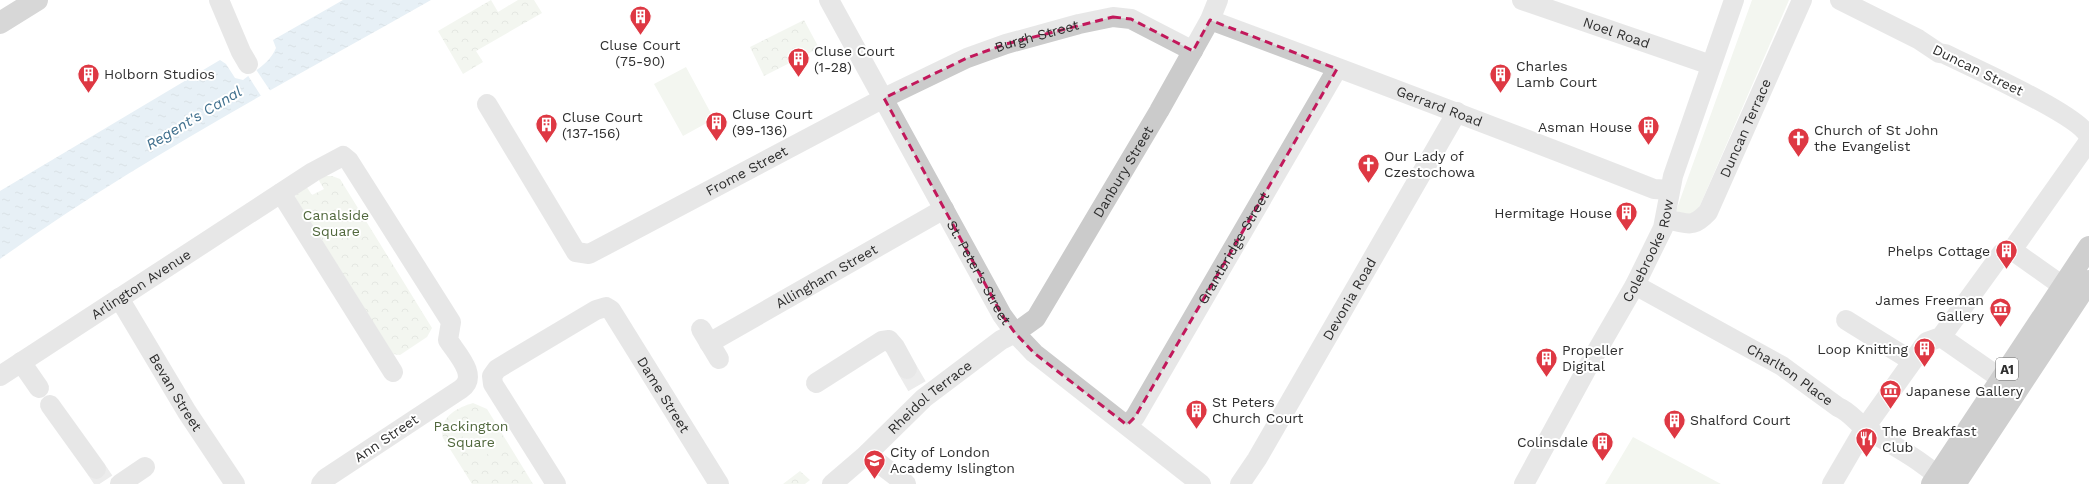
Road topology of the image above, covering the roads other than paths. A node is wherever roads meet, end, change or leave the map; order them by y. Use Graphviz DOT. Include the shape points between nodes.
graph roads {
  1 [pos="37,0"];
  2 [pos="219,0"];
  3 [pos="829,0"];
  4 [pos="1218,0"];
  5 [pos="1522,0"];
  6 [pos="1734,0"];
  7 [pos="1802,0"];
  8 [pos="1840,0"];
  9 [pos="1210,20"];
  10 [pos="0,23"];
  11 [pos="1193,51"];
  12 [pos="248,64"];
  13 [pos="1711,65"];
  14 [pos="1337,68"];
  15 [pos="884,98"];
  16 [pos="487,104"];
  17 [pos="1457,112"];
  18 [pos="2089,137"];
  19 [pos="2089,142"];
  20 [pos="1670,190"];
  21 [pos="281,193"];
  22 [pos="944,209"];
  23 [pos="1666,220"];
  24 [pos="2089,247"];
  25 [pos="2012,250"];
  26 [pos="2089,281"];
  27 [pos="1635,285"];
  28 [pos="2068,296"];
  29 [pos="119,298"];
  30 [pos="1846,320"];
  31 [pos="1015,334"];
  32 [pos="1940,338"];
  33 [pos="710,344"];
  34 [pos="1912,361"];
  35 [pos="21,362"];
  36 [pos="907,369"];
  37 [pos="393,372"];
  38 [pos="0,376"];
  39 [pos="2000,378"];
  40 [pos="816,383"];
  41 [pos="39,388"];
  42 [pos="50,404"];
  43 [pos="1127,425"];
  44 [pos="867,454"];
  45 [pos="145,467"];
  46 [pos="107,480"];
  47 [pos="1943,482"];
  48 [pos="235,484"];
  49 [pos="321,484"];
  50 [pos="556,484"];
  51 [pos="719,484"];
  52 [pos="832,484"];
  53 [pos="906,484"];
  54 [pos="1200,484"];
  55 [pos="1240,484"];
  56 [pos="1524,484"];
  57 [pos="1832,484"];
  1 -- 10 [label="main road"];
  2 -- 12 [label="street"];
  3 -- 15 [label="street, St. Peter's Street"];
  4 -- 9 [label="street, Danbury Street"];
  5 -- 13 [label="street, Noel Road"];
  6 -- 13 [label="street, Colebrooke Row"];
  7 -- 23 [label="street, Duncan Terrace" via="1708,212 1700,220 1688,225"];
  8 -- 18 [label="street, Duncan Street" via="1918,39 1940,53 2046,104 2082,128"];
  9 -- 11 [label="street, Danbury Street"];
  9 -- 14 [label="street, Gerrard Road"];
  11 -- 15 [label="street, Burgh Street" via="1131,20 1113,17 1006,44 967,58"];
  11 -- 31 [label="street, Danbury Street" via="1050,296 1036,318"];
  13 -- 20 [label="street, Colebrooke Row"];
  14 -- 17 [label="street, Gerrard Road"];
  14 -- 43 [label="street, Grantbridge Street" via="1135,417"];
  15 -- 16 [label="street, Frome Street" via="589,254 576,252"];
  15 -- 22 [label="street, St. Peter's Street"];
  17 -- 20 [label="street, Gerrard Road" via="1654,189"];
  17 -- 55 [label="street, Devonia Road" via="1261,453"];
  19 -- 25 [label="street"];
  20 -- 23 [label="street, Colebrooke Row"];
  21 -- 29 [label="street, Arlington Avenue"];
  21 -- 37 [label="street"];
  21 -- 49 [label="street, Ann Street" via="335,158 343,156 349,161 451,322 448,340 467,370 469,378 461,389 326,478"];
  22 -- 31 [label="street, St. Peter's Street"];
  22 -- 33 [label="street, Allingham Street"];
  23 -- 27 [label="street, Colebrooke Row"];
  24 -- 28 [label="highway, A1"];
  25 -- 28 [label="street"];
  25 -- 32 [label="street" via="2002,253"];
  26 -- 28 [label="highway, A1"];
  27 -- 47 [label="street, Charlton Place" via="1782,366 1854,417 1865,428 1928,467"];
  27 -- 56 [label="street, Colebrooke Row"];
  28 -- 39 [label="highway, A1"];
  28 -- 47 [label="highway, A1"];
  29 -- 35 [label="street, Arlington Avenue"];
  29 -- 48 [label="street, Bevan Street" via="187,412"];
  30 -- 34 [label="street"];
  31 -- 43 [label="street, St. Peter's Street" via="1034,353"];
  31 -- 44 [label="street, Rheidol Terrace" via="1001,340 921,393"];
  32 -- 34 [label="street" via="1927,342"];
  32 -- 39 [label="street"];
  34 -- 57 [label="street" via="1865,428"];
  35 -- 38 [label="street, Arlington Avenue"];
  35 -- 41 [label="street"];
  36 -- 40 [label="street" via="889,340 882,341"];
  39 -- 47 [label="highway, A1"];
  42 -- 46 [label="street"];
  43 -- 54 [label="street, St. Peter's Street"];
  44 -- 52 [label="street, Rheidol Terrace"];
  44 -- 53 [label="street"];
  45 -- 46 [label="street"];
  50 -- 51 [label="street, Dame Street" via="493,384 492,376 497,369 596,310 606,307 611,310"];
}
